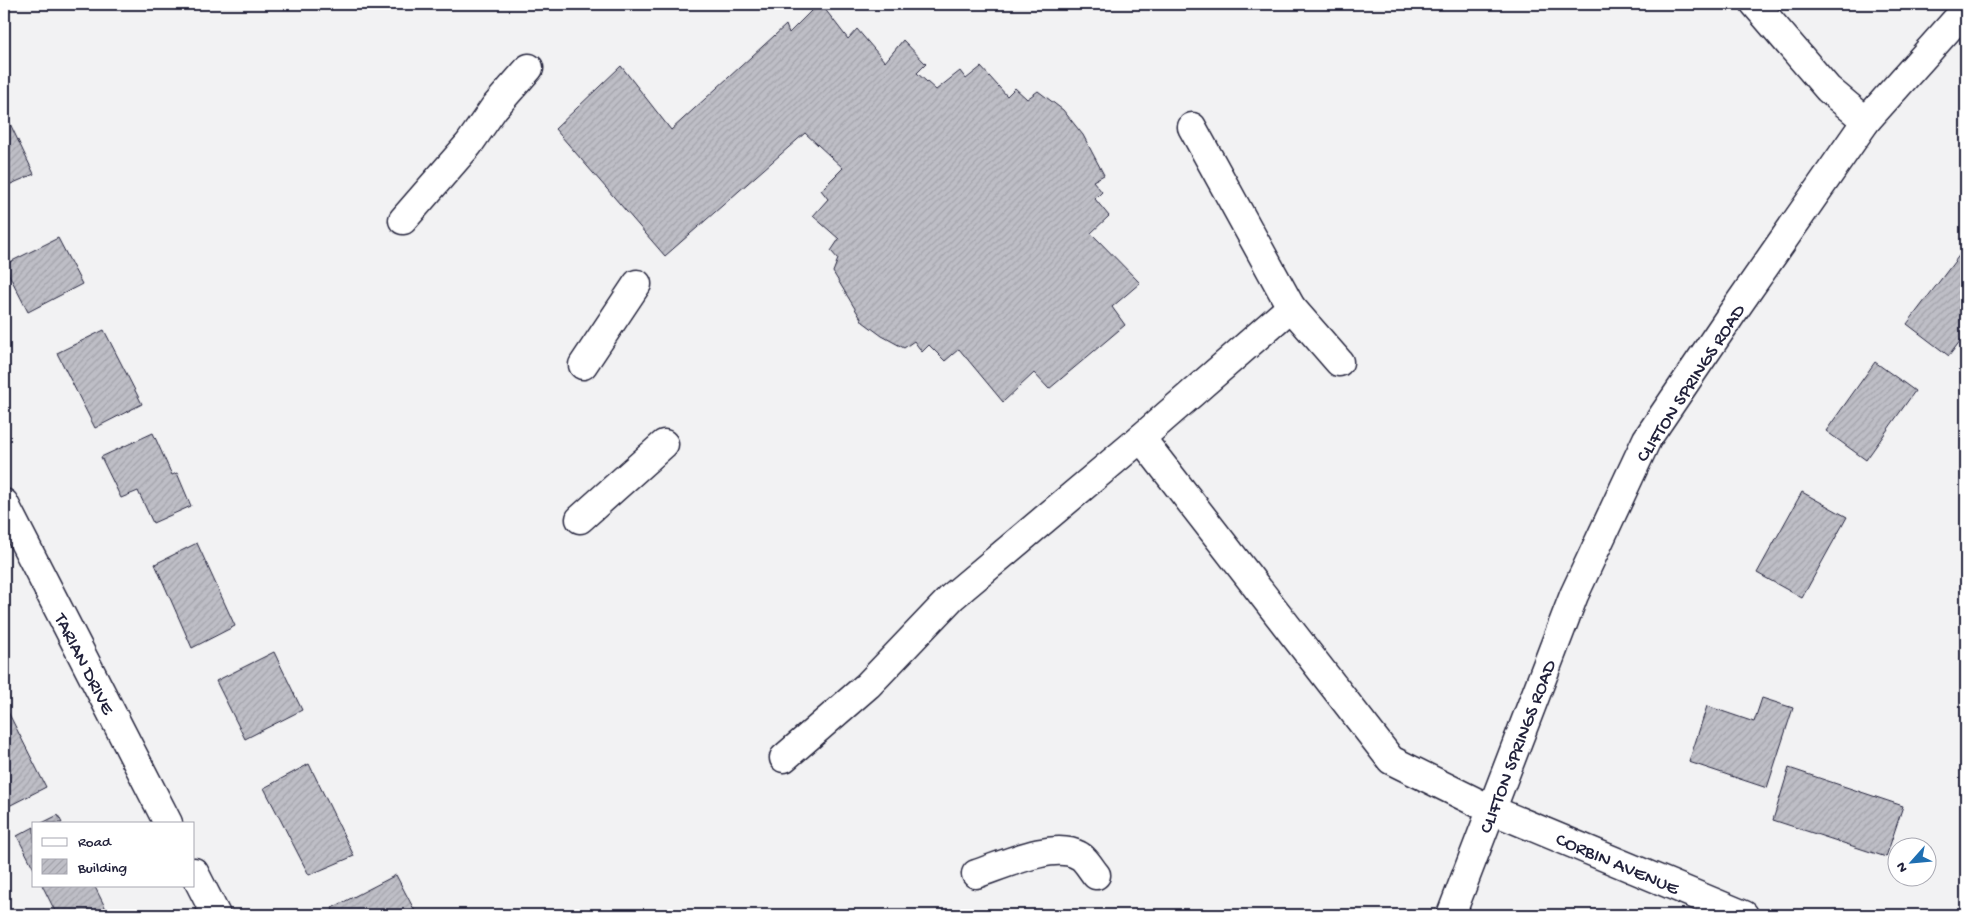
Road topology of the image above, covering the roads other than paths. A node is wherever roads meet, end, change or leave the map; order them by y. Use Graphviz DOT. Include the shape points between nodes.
graph roads {
  1 [pos="1755,4"];
  2 [pos="1966,9"];
  3 [pos="529,68"];
  4 [pos="1866,121"];
  5 [pos="1192,127"];
  6 [pos="403,220"];
  7 [pos="637,284"];
  8 [pos="1291,306"];
  9 [pos="1339,362"];
  10 [pos="583,365"];
  11 [pos="1141,438"];
  12 [pos="664,444"];
  13 [pos="4,503"];
  14 [pos="580,519"];
  15 [pos="784,758"];
  16 [pos="1492,810"];
  17 [pos="167,822"];
  18 [pos="195,874"];
  19 [pos="976,874"];
  20 [pos="1096,875"];
  21 [pos="216,915"];
  22 [pos="1451,915"];
  23 [pos="1744,915"];
  1 -- 4 [label="street" via="1828,89"];
  2 -- 4 [label="street, CLIFTON SPRINGS ROAD"];
  3 -- 6 [label="street"];
  4 -- 16 [label="street, CLIFTON SPRINGS ROAD" via="1647,439 1574,594"];
  5 -- 8 [label="street"];
  7 -- 10 [label="street"];
  8 -- 9 [label="street"];
  8 -- 11 [label="street"];
  11 -- 15 [label="street" via="952,597 868,685"];
  11 -- 16 [label="street, CORBIN AVENUE" via="1391,760"];
  12 -- 14 [label="street"];
  13 -- 17 [label="street, TARIAN DRIVE"];
  16 -- 22 [label="street, CLIFTON SPRINGS ROAD"];
  16 -- 23 [label="street, CORBIN AVENUE"];
  18 -- 21 [label="street"];
  19 -- 20 [label="street" via="1055,849 1078,855"];
}
